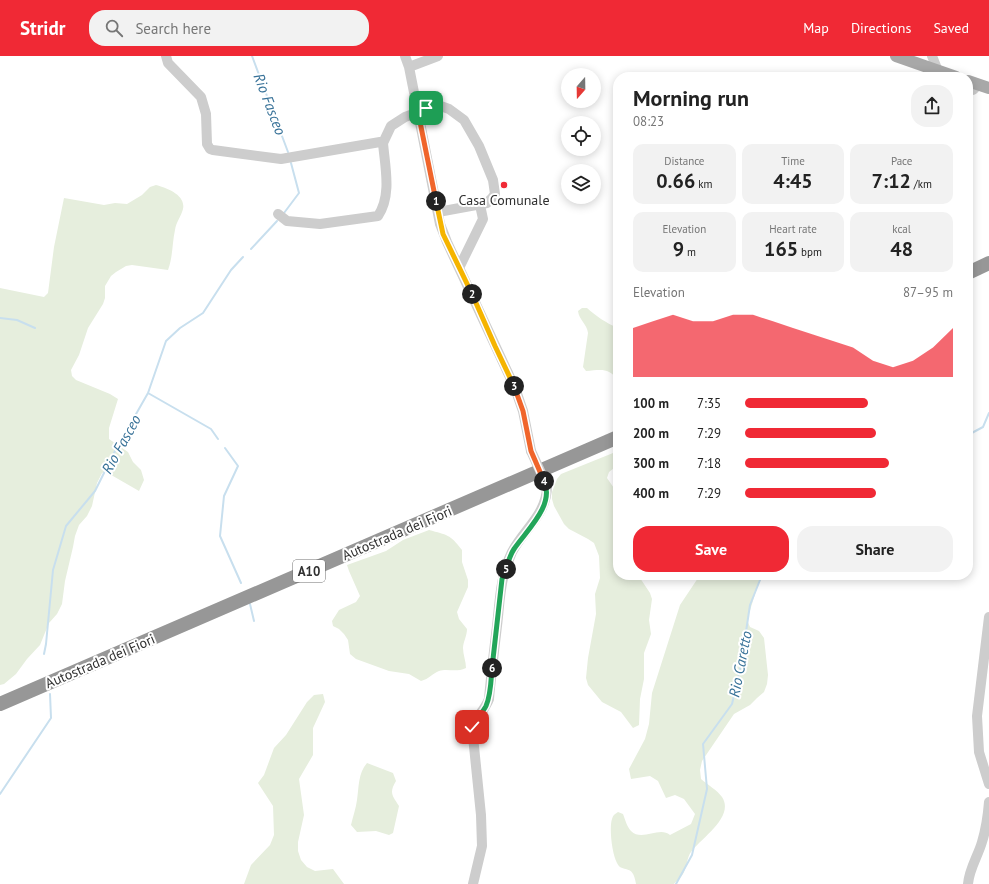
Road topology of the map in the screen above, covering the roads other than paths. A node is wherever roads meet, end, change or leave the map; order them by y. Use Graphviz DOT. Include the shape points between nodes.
graph roads {
  1 [pos="166,56"];
  2 [pos="405,56"];
  3 [pos="438,56"];
  4 [pos="896,56"];
  5 [pos="932,56"];
  6 [pos="409,67"];
  7 [pos="938,71"];
  8 [pos="941,72"];
  9 [pos="418,112"];
  10 [pos="383,143"];
  11 [pos="480,205"];
  12 [pos="438,212"];
  13 [pos="278,214"];
  14 [pos="989,263"];
  15 [pos="459,268"];
  16 [pos="973,271"];
  17 [pos="989,273"];
  18 [pos="973,281"];
  19 [pos="613,429"];
  20 [pos="613,439"];
  21 [pos="989,617"];
  22 [pos="0,694"];
  23 [pos="0,704"];
  24 [pos="989,784"];
  25 [pos="989,802"];
  26 [pos="473,884"];
  27 [pos="968,884"];
  1 -- 10 [label="street" via="168,63 201,97 206,114 206,144 213,150 281,159"];
  2 -- 6 [label="street"];
  3 -- 6 [label="street"];
  4 -- 7 [label="main road"];
  5 -- 7 [label="street"];
  6 -- 9 [label="street"];
  7 -- 8 [label="main road"];
  9 -- 10 [label="street" via="392,126"];
  9 -- 11 [label="street" via="438,105 449,109 464,120 479,146 493,180 495,194 487,203"];
  9 -- 12 [label="street"];
  10 -- 13 [label="street" via="387,182 382,210 378,216 320,224 286,221"];
  11 -- 12 [label="street"];
  11 -- 15 [label="street" via="483,219"];
  12 -- 15 [label="street" via="443,234"];
  14 -- 16 [label="highway"];
  15 -- 26 [label="street, bridge" via="515,388 523,411 531,451 547,486 544,505 513,551 502,579 489,699 472,727 482,846"];
  17 -- 18 [label="highway"];
  19 -- 22 [label="highway, Autostrada dei Fiori / A10"];
  20 -- 23 [label="highway, Autostrada dei Fiori / A10"];
  21 -- 24 [label="street" via="977,716 979,752"];
  25 -- 27 [label="street" via="982,843"];
}
